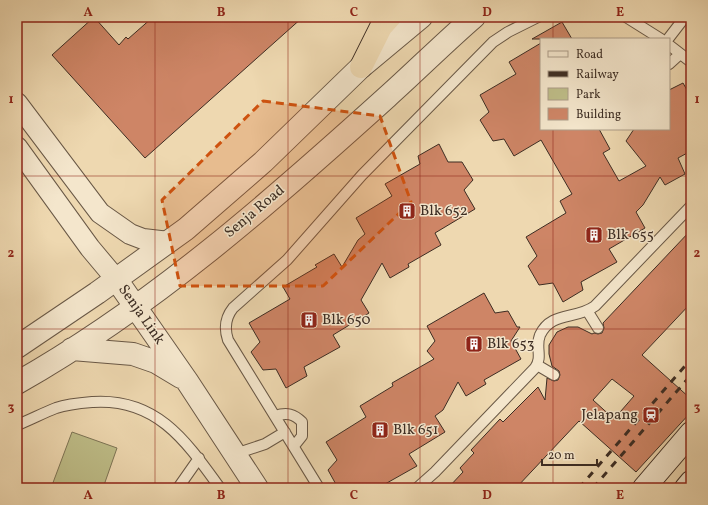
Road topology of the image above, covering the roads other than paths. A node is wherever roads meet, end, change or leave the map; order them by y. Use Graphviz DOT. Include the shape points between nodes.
graph roads {
  1 [pos="390,17"];
  2 [pos="421,17"];
  3 [pos="474,17"];
  4 [pos="538,17"];
  5 [pos="626,17"];
  6 [pos="685,17"];
  7 [pos="648,35"];
  8 [pos="658,38"];
  9 [pos="669,38"];
  10 [pos="670,46"];
  11 [pos="680,54"];
  12 [pos="691,62"];
  13 [pos="670,63"];
  14 [pos="361,67"];
  15 [pos="17,103"];
  16 [pos="17,147"];
  17 [pos="691,206"];
  18 [pos="169,242"];
  19 [pos="116,279"];
  20 [pos="136,307"];
  21 [pos="588,312"];
  22 [pos="598,328"];
  23 [pos="17,347"];
  24 [pos="72,349"];
  25 [pos="537,365"];
  26 [pos="554,375"];
  27 [pos="187,381"];
  28 [pos="17,383"];
  29 [pos="275,416"];
  30 [pos="17,425"];
  31 [pos="285,432"];
  32 [pos="691,433"];
  33 [pos="294,446"];
  34 [pos="235,454"];
  35 [pos="199,458"];
  36 [pos="691,482"];
  37 [pos="178,488"];
  38 [pos="220,488"];
  39 [pos="257,488"];
  40 [pos="319,488"];
  41 [pos="417,488"];
  42 [pos="644,488"];
  43 [pos="686,488"];
  1 -- 14 [label="highway"];
  2 -- 14 [label="street"];
  3 -- 20 [label="street, Senja Road" via="265,204"];
  4 -- 29 [label="lane" via="493,42 362,175 287,260 230,312 225,324 228,340"];
  5 -- 7 [label="lane"];
  6 -- 9 [label="lane"];
  7 -- 8 [label="lane"];
  10 -- 11 [label="lane"];
  11 -- 12 [label="lane"];
  11 -- 13 [label="lane"];
  14 -- 18 [label="street" via="263,162"];
  15 -- 18 [label="street" via="100,213 130,234 143,239"];
  16 -- 19 [label="street, Senja Link" via="90,248"];
  17 -- 21 [label="lane"];
  18 -- 19 [label="street"];
  19 -- 20 [label="street, Senja Link"];
  19 -- 23 [label="street"];
  20 -- 24 [label="street, Senja Road"];
  20 -- 27 [label="street, Senja Link"];
  21 -- 22 [label="lane"];
  21 -- 25 [label="lane" via="559,317 548,324 538,340 540,358"];
  24 -- 27 [label="street" via="133,354 156,362"];
  24 -- 28 [label="street, Senja Road"];
  25 -- 26 [label="lane"];
  25 -- 41 [label="lane" via="436,472"];
  27 -- 34 [label="street, Senja Link"];
  29 -- 31 [label="lane"];
  29 -- 33 [label="lane" via="289,413 297,416 302,422 302,436"];
  30 -- 35 [label="lane" via="56,408 79,403 104,401 124,404 144,410 163,422"];
  31 -- 33 [label="lane"];
  31 -- 34 [label="lane" via="265,444"];
  32 -- 42 [label="street"];
  33 -- 40 [label="lane"];
  34 -- 39 [label="street, Senja Link"];
  35 -- 37 [label="lane"];
  35 -- 38 [label="lane"];
  36 -- 43 [label="street"];
}
